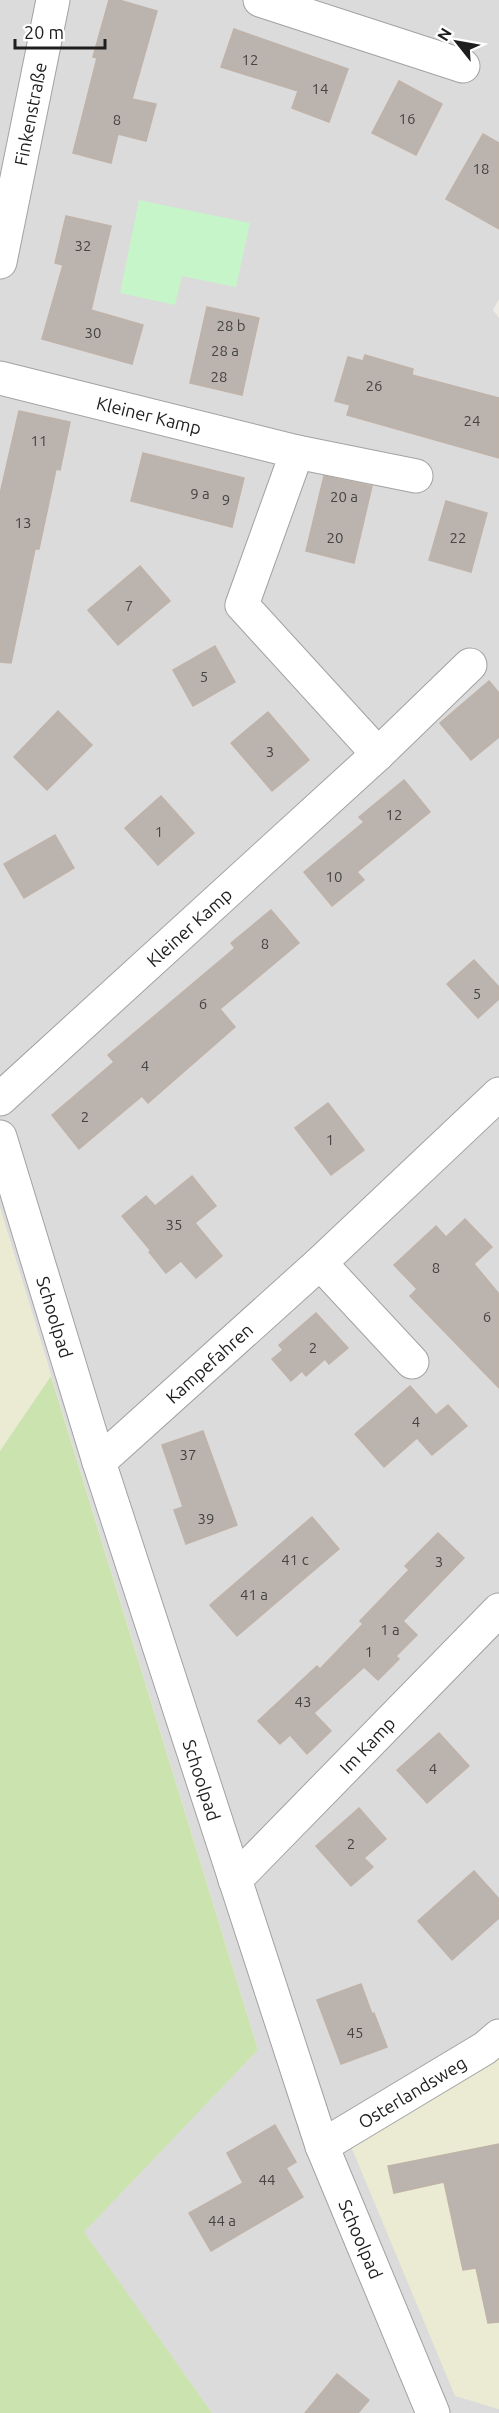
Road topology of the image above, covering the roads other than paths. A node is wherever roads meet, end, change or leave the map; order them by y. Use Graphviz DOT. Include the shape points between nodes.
graph roads {
  1 [pos="53,0"];
  2 [pos="260,0"];
  3 [pos="463,66"];
  4 [pos="0,262"];
  5 [pos="0,378"];
  6 [pos="297,452"];
  7 [pos="416,476"];
  8 [pos="470,665"];
  9 [pos="378,754"];
  10 [pos="499,1094"];
  11 [pos="0,1100"];
  12 [pos="0,1137"];
  13 [pos="320,1263"];
  14 [pos="412,1362"];
  15 [pos="99,1462"];
  16 [pos="499,1610"];
  17 [pos="235,1880"];
  18 [pos="499,2036"];
  19 [pos="322,2146"];
  20 [pos="434,2413"];
  1 -- 4 [label="street, Finkenstraße"];
  2 -- 3 [label="street"];
  5 -- 6 [label="street, Kleiner Kamp"];
  6 -- 7 [label="street, Kleiner Kamp"];
  6 -- 9 [label="street" via="242,606"];
  8 -- 9 [label="street, Kleiner Kamp"];
  9 -- 11 [label="street, Kleiner Kamp"];
  10 -- 13 [label="street, Kampefahren"];
  12 -- 15 [label="street, Schoolpad"];
  13 -- 14 [label="street"];
  13 -- 15 [label="street, Kampefahren"];
  15 -- 17 [label="street, Schoolpad"];
  16 -- 17 [label="street, Im Kamp"];
  17 -- 19 [label="street, Schoolpad"];
  18 -- 19 [label="street, Osterlandsweg" via="485,2049"];
  19 -- 20 [label="street, Schoolpad"];
}
